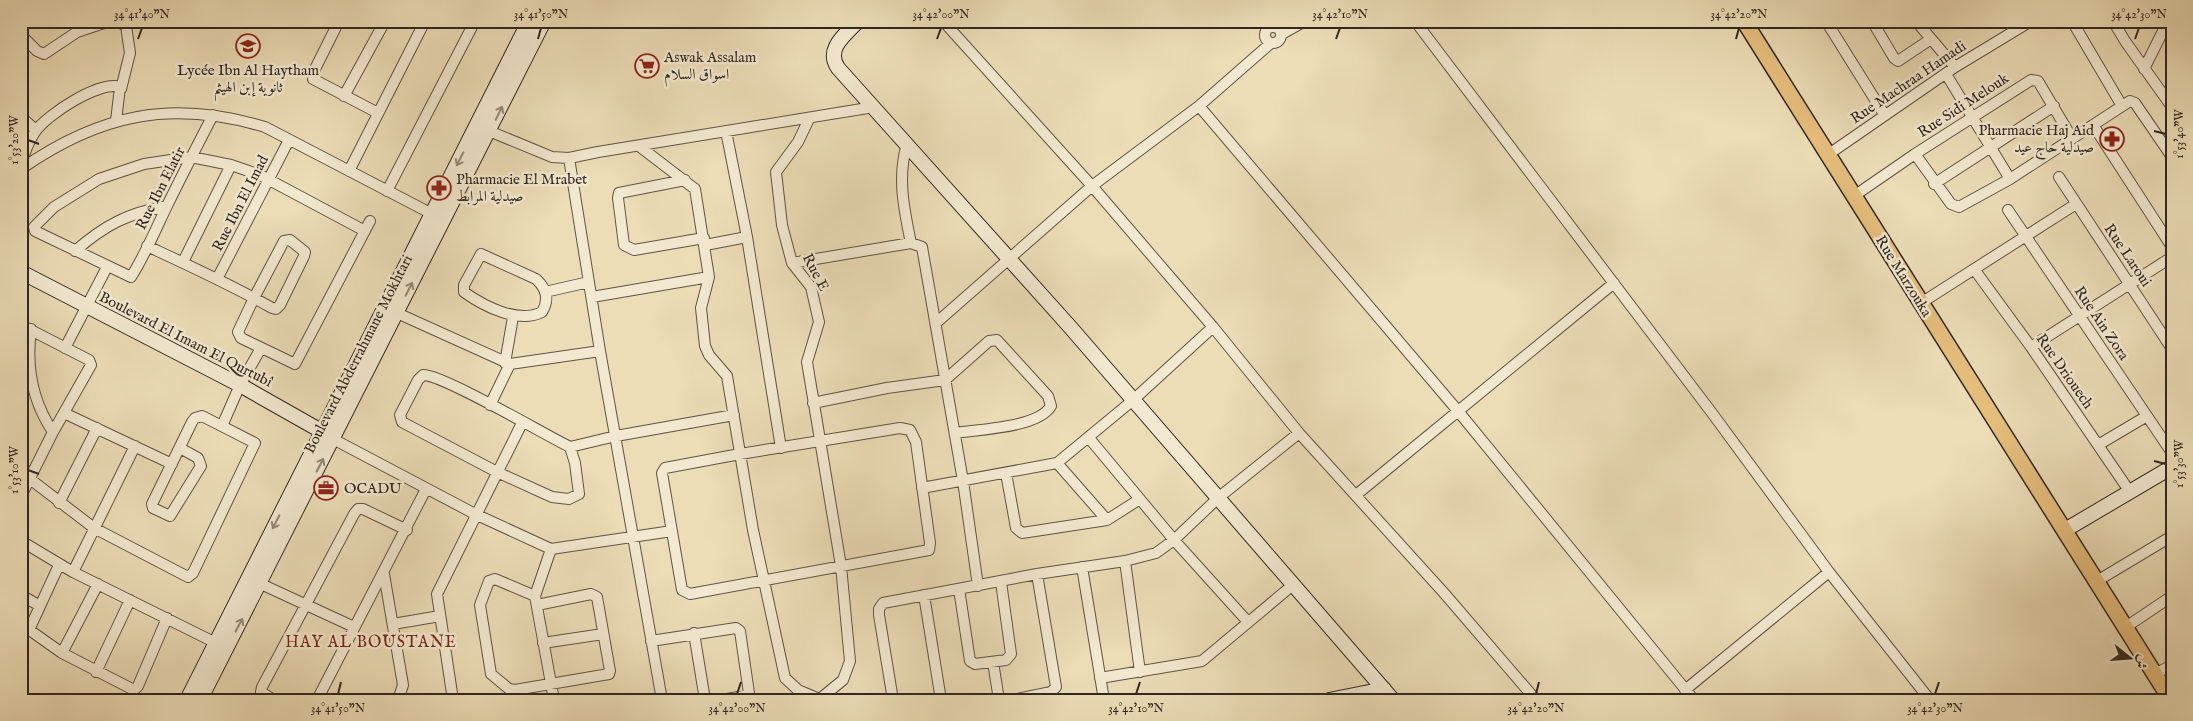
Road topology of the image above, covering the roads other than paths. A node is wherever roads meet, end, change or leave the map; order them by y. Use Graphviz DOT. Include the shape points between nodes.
graph roads {
  1 [pos="110,21"];
  2 [pos="116,21"];
  3 [pos="339,21"];
  4 [pos="385,21"];
  5 [pos="425,21"];
  6 [pos="475,21"];
  7 [pos="858,21"];
  8 [pos="943,21"];
  9 [pos="1305,21"];
  10 [pos="1415,21"];
  11 [pos="1744,21"];
  12 [pos="1826,21"];
  13 [pos="1872,21"];
  14 [pos="1916,21"];
  15 [pos="2072,21"];
  16 [pos="2113,21"];
  17 [pos="2168,21"];
  18 [pos="536,23"];
  19 [pos="2023,23"];
  20 [pos="1268,25"];
  21 [pos="1282,34"];
  22 [pos="21,35"];
  23 [pos="1931,39"];
  24 [pos="1271,43"];
  25 [pos="1955,68"];
  26 [pos="2144,69"];
  27 [pos="1946,74"];
  28 [pos="118,88"];
  29 [pos="2168,95"];
  30 [pos="344,96"];
  31 [pos="2125,104"];
  32 [pos="1199,106"];
  33 [pos="2054,106"];
  34 [pos="874,107"];
  35 [pos="2172,107"];
  36 [pos="378,113"];
  37 [pos="1884,114"];
  38 [pos="213,115"];
  39 [pos="21,117"];
  40 [pos="1973,117"];
  41 [pos="809,119"];
  42 [pos="116,121"];
  43 [pos="2092,125"];
  44 [pos="36,130"];
  45 [pos="726,131"];
  46 [pos="489,132"];
  47 [pos="2072,138"];
  48 [pos="289,140"];
  49 [pos="906,144"];
  50 [pos="639,146"];
  51 [pos="1991,147"];
  52 [pos="1829,154"];
  53 [pos="1915,154"];
  54 [pos="192,157"];
  55 [pos="2172,157"];
  56 [pos="569,158"];
  57 [pos="21,164"];
  58 [pos="231,165"];
  59 [pos="21,169"];
  60 [pos="349,171"];
  61 [pos="2059,177"];
  62 [pos="268,179"];
  63 [pos="2010,179"];
  64 [pos="685,180"];
  65 [pos="1934,184"];
  66 [pos="1092,186"];
  67 [pos="387,191"];
  68 [pos="1854,196"];
  69 [pos="2076,204"];
  70 [pos="167,206"];
  71 [pos="2008,210"];
  72 [pos="438,217"];
  73 [pos="370,221"];
  74 [pos="365,231"];
  75 [pos="2026,235"];
  76 [pos="747,237"];
  77 [pos="704,242"];
  78 [pos="911,243"];
  79 [pos="147,246"];
  80 [pos="2172,247"];
  81 [pos="75,251"];
  82 [pos="2172,257"];
  83 [pos="1009,260"];
  84 [pos="182,262"];
  85 [pos="792,263"];
  86 [pos="107,266"];
  87 [pos="1974,269"];
  88 [pos="21,272"];
  89 [pos="710,277"];
  90 [pos="217,279"];
  91 [pos="589,282"];
  92 [pos="1614,283"];
  93 [pos="2129,283"];
  94 [pos="545,292"];
  95 [pos="592,297"];
  96 [pos="254,298"];
  97 [pos="1921,303"];
  98 [pos="86,306"];
  99 [pos="397,313"];
  100 [pos="2079,316"];
  101 [pos="513,317"];
  102 [pos="936,323"];
  103 [pos="26,327"];
  104 [pos="1213,327"];
  105 [pos="2031,347"];
  106 [pos="65,348"];
  107 [pos="261,348"];
  108 [pos="2172,349"];
  109 [pos="600,351"];
  110 [pos="508,364"];
  111 [pos="945,380"];
  112 [pos="240,385"];
  113 [pos="1132,401"];
  114 [pos="813,403"];
  115 [pos="490,406"];
  116 [pos="1458,411"];
  117 [pos="64,413"];
  118 [pos="734,415"];
  119 [pos="2147,416"];
  120 [pos="522,422"];
  121 [pos="222,426"];
  122 [pos="97,428"];
  123 [pos="53,432"];
  124 [pos="955,433"];
  125 [pos="1299,433"];
  126 [pos="328,435"];
  127 [pos="616,436"];
  128 [pos="1089,438"];
  129 [pos="820,440"];
  130 [pos="2098,445"];
  131 [pos="135,446"];
  132 [pos="570,447"];
  133 [pos="180,448"];
  134 [pos="781,448"];
  135 [pos="2172,452"];
  136 [pos="740,454"];
  137 [pos="21,463"];
  138 [pos="1057,463"];
  139 [pos="172,464"];
  140 [pos="2172,467"];
  141 [pos="497,472"];
  142 [pos="1006,473"];
  143 [pos="30,478"];
  144 [pos="964,481"];
  145 [pos="922,488"];
  146 [pos="426,489"];
  147 [pos="2130,492"];
  148 [pos="21,496"];
  149 [pos="1356,496"];
  150 [pos="1218,498"];
  151 [pos="1140,499"];
  152 [pos="60,503"];
  153 [pos="475,514"];
  154 [pos="1107,520"];
  155 [pos="94,528"];
  156 [pos="407,530"];
  157 [pos="2065,530"];
  158 [pos="672,531"];
  159 [pos="2172,536"];
  160 [pos="633,537"];
  161 [pos="1174,540"];
  162 [pos="21,541"];
  163 [pos="551,549"];
  164 [pos="1125,561"];
  165 [pos="59,565"];
  166 [pos="841,566"];
  167 [pos="1082,567"];
  168 [pos="74,572"];
  169 [pos="1829,572"];
  170 [pos="384,574"];
  171 [pos="1037,574"];
  172 [pos="764,581"];
  173 [pos="2097,581"];
  174 [pos="1000,582"];
  175 [pos="98,584"];
  176 [pos="260,584"];
  177 [pos="1294,584"];
  178 [pos="978,586"];
  179 [pos="959,589"];
  180 [pos="21,595"];
  181 [pos="924,595"];
  182 [pos="2172,596"];
  183 [pos="130,600"];
  184 [pos="536,601"];
  185 [pos="304,604"];
  186 [pos="40,606"];
  187 [pos="440,616"];
  188 [pos="168,618"];
  189 [pos="1248,622"];
  190 [pos="393,624"];
  191 [pos="25,627"];
  192 [pos="354,627"];
  193 [pos="2126,627"];
  194 [pos="694,633"];
  195 [pos="603,634"];
  196 [pos="651,641"];
  197 [pos="543,643"];
  198 [pos="221,645"];
  199 [pos="62,653"];
  200 [pos="993,662"];
  201 [pos="2172,665"];
  202 [pos="96,672"];
  203 [pos="1140,672"];
  204 [pos="2155,674"];
  205 [pos="1100,678"];
  206 [pos="551,684"];
  207 [pos="1685,690"];
  208 [pos="1388,695"];
  209 [pos="750,697"];
  210 [pos="822,699"];
  211 [pos="187,700"];
  212 [pos="200,700"];
  213 [pos="274,700"];
  214 [pos="317,700"];
  215 [pos="398,700"];
  216 [pos="453,700"];
  217 [pos="554,700"];
  218 [pos="662,700"];
  219 [pos="705,700"];
  220 [pos="722,700"];
  221 [pos="893,700"];
  222 [pos="941,700"];
  223 [pos="999,700"];
  224 [pos="1012,700"];
  225 [pos="1104,700"];
  226 [pos="1329,700"];
  227 [pos="1536,700"];
  228 [pos="1694,700"];
  229 [pos="1930,700"];
  230 [pos="2171,700"];
  1 -- 22 [label="street" via="77,32 44,54"];
  2 -- 28 [label="street" via="126,26 130,53"];
  3 -- 30 [label="street" via="312,77 315,82"];
  4 -- 30 [label="street"];
  5 -- 36 [label="street"];
  6 -- 67 [label="street"];
  7 -- 34 [label="main road" via="836,46 833,58 838,68"];
  8 -- 66 [label="street"];
  9 -- 21 [label="street"];
  10 -- 92 [label="street"];
  11 -- 52 [label="main road, Rue Marzouka"];
  12 -- 37 [label="street"];
  13 -- 23 [label="street" via="1898,61"];
  14 -- 23 [label="street"];
  15 -- 31 [label="street"];
  16 -- 26 [label="street"];
  17 -- 26 [label="street"];
  46 -- 18 [label="main road, Boulevard Abderrahmane Mokhtari, one-way"];
  18 -- 72 [label="main road, Boulevard Abderrahmane Mokhtari, one-way"];
  19 -- 25 [label="street, Rue Machraa Hamadi"];
  20 -- 21 [label="street" via="1278,28"];
  20 -- 24 [label="street" via="1265,36"];
  21 -- 24 [label="street" via="1278,42"];
  23 -- 25 [label="street"];
  24 -- 32 [label="street"];
  25 -- 27 [label="street, Rue Machraa Hamadi"];
  26 -- 29 [label="street"];
  27 -- 37 [label="street, Rue Machraa Hamadi"];
  27 -- 40 [label="street"];
  28 -- 42 [label="street"];
  28 -- 44 [label="street" via="91,92 78,98"];
  29 -- 35 [label="street"];
  30 -- 36 [label="street"];
  31 -- 43 [label="street"];
  31 -- 55 [label="street" via="2135,103"];
  32 -- 66 [label="street"];
  32 -- 116 [label="street"];
  33 -- 40 [label="street, Rue Sidi Melouk" via="2038,81 2027,82"];
  33 -- 47 [label="street"];
  33 -- 51 [label="street"];
  34 -- 41 [label="street"];
  34 -- 49 [label="main road"];
  36 -- 60 [label="street"];
  37 -- 52 [label="street, Rue Machraa Hamadi"];
  38 -- 42 [label="street" via="173,112 137,115"];
  38 -- 48 [label="street" via="265,127"];
  38 -- 54 [label="street, Rue Ibn Elatir"];
  39 -- 44 [label="street"];
  40 -- 51 [label="street"];
  40 -- 53 [label="street, Rue Sidi Melouk"];
  41 -- 45 [label="street"];
  41 -- 85 [label="street, Rue E" via="798,142 776,172 782,225"];
  42 -- 59 [label="street" via="50,149"];
  43 -- 47 [label="street"];
  43 -- 80 [label="street"];
  44 -- 57 [label="street"];
  45 -- 50 [label="street"];
  45 -- 76 [label="street"];
  46 -- 56 [label="street" via="552,157"];
  46 -- 72 [label="main road, Boulevard Abderrahmane Mokhtari"];
  47 -- 63 [label="street"];
  48 -- 60 [label="street"];
  48 -- 62 [label="street, Rue Ibn El Imad"];
  49 -- 78 [label="street" via="901,172 904,214"];
  49 -- 83 [label="main road"];
  50 -- 56 [label="street"];
  50 -- 64 [label="street"];
  51 -- 63 [label="street"];
  51 -- 65 [label="street"];
  52 -- 68 [label="main road, Rue Marzouka"];
  53 -- 65 [label="street"];
  53 -- 68 [label="street, Rue Sidi Melouk"];
  54 -- 58 [label="street"];
  54 -- 70 [label="street, Rue Ibn Elatir"];
  54 -- 81 [label="street" via="144,164 99,179 54,207 34,227 35,231"];
  56 -- 91 [label="street"];
  58 -- 62 [label="street"];
  58 -- 84 [label="street"];
  60 -- 67 [label="street"];
  61 -- 69 [label="street, Rue Laroui"];
  62 -- 74 [label="street"];
  62 -- 90 [label="street, Rue Ibn El Imad"];
  63 -- 65 [label="street" via="1959,207 1950,204"];
  64 -- 77 [label="street" via="696,189"];
  64 -- 77 [label="street" via="619,193 624,245 634,250"];
  66 -- 83 [label="street"];
  66 -- 104 [label="street"];
  67 -- 72 [label="street"];
  68 -- 97 [label="main road, Rue Marzouka"];
  69 -- 75 [label="street"];
  69 -- 93 [label="street, Rue Laroui"];
  70 -- 79 [label="street, Rue Ibn Elatir"];
  70 -- 81 [label="street" via="119,219"];
  71 -- 75 [label="street, Rue Ain Zora"];
  99 -- 72 [label="main road, Boulevard Abderrahmane Mokhtari, one-way"];
  72 -- 126 [label="main road, Boulevard Abderrahmane Mokhtari"];
  73 -- 74 [label="street"];
  74 -- 107 [label="street" via="299,361 292,363"];
  75 -- 87 [label="street"];
  75 -- 100 [label="street, Rue Ain Zora"];
  76 -- 77 [label="street"];
  76 -- 134 [label="street"];
  77 -- 89 [label="street"];
  78 -- 85 [label="street"];
  78 -- 102 [label="street" via="921,246 923,251"];
  79 -- 84 [label="street"];
  79 -- 86 [label="street, Rue Ibn Elatir" via="131,277"];
  81 -- 86 [label="street"];
  82 -- 93 [label="street"];
  83 -- 102 [label="street"];
  83 -- 113 [label="main road"];
  84 -- 90 [label="street"];
  85 -- 114 [label="street, Rue E" via="813,293 820,322 807,362"];
  86 -- 98 [label="street"];
  87 -- 97 [label="street"];
  87 -- 105 [label="street, Rue Driouech"];
  88 -- 98 [label="main road, Boulevard El Imam El Qurtubî"];
  89 -- 95 [label="street"];
  89 -- 118 [label="street" via="701,308 705,346 727,376"];
  90 -- 96 [label="street"];
  91 -- 94 [label="street"];
  91 -- 95 [label="street"];
  92 -- 116 [label="street"];
  92 -- 169 [label="street"];
  93 -- 100 [label="street"];
  93 -- 108 [label="street, Rue Laroui"];
  94 -- 101 [label="street" via="547,299 542,312 535,316"];
  94 -- 101 [label="street" via="536,279 481,254 471,268 463,291"];
  95 -- 109 [label="street"];
  96 -- 96 [label="street" via="272,308 278,307 304,250 290,240 284,241"];
  96 -- 107 [label="street" via="238,332 241,338"];
  97 -- 157 [label="main road, Rue Marzouka"];
  98 -- 106 [label="street"];
  98 -- 112 [label="main road, Boulevard El Imam El Qurtubî"];
  99 -- 110 [label="street"];
  99 -- 126 [label="main road, Boulevard Abderrahmane Mokhtari"];
  100 -- 105 [label="street"];
  100 -- 119 [label="street, Rue Ain Zora"];
  101 -- 110 [label="street"];
  102 -- 111 [label="street"];
  103 -- 106 [label="street"];
  103 -- 123 [label="street" via="35,396 42,416"];
  104 -- 113 [label="street"];
  104 -- 125 [label="street"];
  105 -- 130 [label="street, Rue Driouech"];
  106 -- 117 [label="street" via="89,360 91,365"];
  107 -- 112 [label="street"];
  109 -- 110 [label="street"];
  109 -- 127 [label="street"];
  110 -- 115 [label="street"];
  111 -- 114 [label="street"];
  111 -- 124 [label="street"];
  111 -- 124 [label="street" via="989,341 996,340 1052,402 1050,409 1026,422"];
  112 -- 121 [label="street"];
  112 -- 126 [label="main road, Boulevard El Imam El Qurtubî"];
  113 -- 128 [label="street"];
  113 -- 150 [label="main road"];
  114 -- 129 [label="street, Rue E"];
  115 -- 120 [label="street"];
  115 -- 141 [label="street" via="425,375 418,380 400,418 409,427"];
  116 -- 149 [label="street"];
  116 -- 207 [label="street"];
  117 -- 122 [label="street"];
  117 -- 123 [label="street"];
  118 -- 127 [label="street"];
  118 -- 136 [label="street"];
  119 -- 130 [label="street"];
  119 -- 135 [label="street, Rue Ain Zora"];
  120 -- 132 [label="street"];
  120 -- 141 [label="street"];
  121 -- 133 [label="street" via="198,416"];
  121 -- 155 [label="street" via="254,442 255,446 191,576 185,576"];
  122 -- 131 [label="street"];
  122 -- 152 [label="street"];
  123 -- 143 [label="street"];
  124 -- 144 [label="street"];
  125 -- 149 [label="street"];
  125 -- 150 [label="street"];
  126 -- 146 [label="street"];
  176 -- 126 [label="main road, Boulevard Abderrahmane Mokhtari, one-way"];
  126 -- 198 [label="main road, Boulevard Abderrahmane Mokhtari, one-way"];
  127 -- 132 [label="street"];
  127 -- 160 [label="street"];
  128 -- 138 [label="street"];
  128 -- 151 [label="street"];
  129 -- 134 [label="street"];
  129 -- 145 [label="street" via="908,429 916,442"];
  129 -- 166 [label="street, Rue E"];
  130 -- 147 [label="street, Rue Driouech"];
  131 -- 139 [label="street"];
  131 -- 155 [label="street"];
  132 -- 141 [label="street" via="579,490 574,498 552,497"];
  133 -- 139 [label="street"];
  133 -- 139 [label="street" via="198,458 201,466 170,516 153,508 152,504"];
  134 -- 136 [label="street"];
  136 -- 158 [label="street" via="663,470"];
  136 -- 172 [label="street"];
  137 -- 143 [label="street"];
  138 -- 142 [label="street"];
  138 -- 154 [label="street"];
  140 -- 147 [label="main road"];
  141 -- 153 [label="street"];
  142 -- 144 [label="street"];
  142 -- 154 [label="street" via="1014,524 1020,532"];
  143 -- 148 [label="street"];
  143 -- 152 [label="street"];
  144 -- 145 [label="street"];
  144 -- 178 [label="street"];
  145 -- 166 [label="street" via="929,550"];
  146 -- 153 [label="street"];
  146 -- 156 [label="street"];
  147 -- 157 [label="main road"];
  149 -- 227 [label="street"];
  150 -- 161 [label="street"];
  150 -- 177 [label="main road"];
  151 -- 154 [label="street"];
  151 -- 161 [label="street"];
  152 -- 155 [label="street"];
  153 -- 163 [label="street"];
  153 -- 187 [label="street" via="437,594"];
  155 -- 168 [label="street"];
  156 -- 170 [label="street"];
  156 -- 185 [label="street" via="358,509"];
  157 -- 173 [label="main road, Rue Marzouka"];
  158 -- 160 [label="street"];
  158 -- 172 [label="street" via="684,592 690,594"];
  159 -- 173 [label="street"];
  160 -- 163 [label="street"];
  160 -- 196 [label="street"];
  161 -- 164 [label="street" via="1156,553"];
  161 -- 189 [label="street"];
  162 -- 165 [label="street"];
  163 -- 184 [label="street"];
  164 -- 167 [label="street"];
  164 -- 203 [label="street"];
  165 -- 168 [label="street"];
  165 -- 186 [label="street"];
  166 -- 172 [label="street"];
  166 -- 210 [label="street, Rue E" via="850,661 843,680"];
  167 -- 171 [label="street"];
  167 -- 205 [label="street"];
  168 -- 175 [label="street"];
  169 -- 207 [label="street"];
  169 -- 229 [label="street"];
  170 -- 190 [label="street"];
  170 -- 192 [label="street"];
  171 -- 174 [label="street"];
  171 -- 224 [label="street" via="1056,688 1051,692"];
  172 -- 210 [label="street" via="785,678 798,690"];
  173 -- 193 [label="main road, Rue Marzouka"];
  174 -- 178 [label="street"];
  174 -- 200 [label="street" via="1011,654 1008,659"];
  175 -- 183 [label="street"];
  175 -- 199 [label="street"];
  176 -- 185 [label="street"];
  198 -- 176 [label="main road, Boulevard Abderrahmane Mokhtari, one-way"];
  177 -- 189 [label="street"];
  177 -- 208 [label="main road"];
  178 -- 179 [label="street"];
  179 -- 181 [label="street"];
  179 -- 200 [label="street" via="970,661 975,664"];
  180 -- 186 [label="street"];
  181 -- 221 [label="street" via="885,602 879,609"];
  181 -- 222 [label="street"];
  182 -- 193 [label="street"];
  183 -- 188 [label="street"];
  183 -- 202 [label="street"];
  184 -- 195 [label="street" via="594,595"];
  184 -- 197 [label="street"];
  184 -- 206 [label="street" via="495,579 489,581 480,605 490,671 509,689"];
  185 -- 192 [label="street"];
  185 -- 213 [label="street" via="262,687 261,692"];
  186 -- 191 [label="street"];
  187 -- 190 [label="street"];
  187 -- 216 [label="street"];
  188 -- 198 [label="street"];
  188 -- 202 [label="street" via="136,689 130,690"];
  189 -- 203 [label="street" via="1202,661"];
  190 -- 215 [label="street" via="403,685"];
  191 -- 199 [label="street"];
  192 -- 214 [label="street"];
  193 -- 204 [label="main road, Rue Marzouka"];
  194 -- 196 [label="street"];
  194 -- 209 [label="street" via="738,629"];
  194 -- 219 [label="street"];
  195 -- 197 [label="street"];
  195 -- 206 [label="street" via="609,674"];
  196 -- 218 [label="street"];
  197 -- 206 [label="street"];
  198 -- 211 [label="main road, Boulevard Abderrahmane Mokhtari"];
  198 -- 212 [label="main road, Boulevard Abderrahmane Mokhtari"];
  199 -- 202 [label="street"];
  200 -- 223 [label="street"];
  201 -- 204 [label="street"];
  203 -- 205 [label="street"];
  204 -- 230 [label="main road, Rue Marzouka"];
  205 -- 225 [label="street"];
  206 -- 217 [label="street"];
  207 -- 228 [label="street"];
  208 -- 226 [label="main road"];
  209 -- 220 [label="street"];
}
